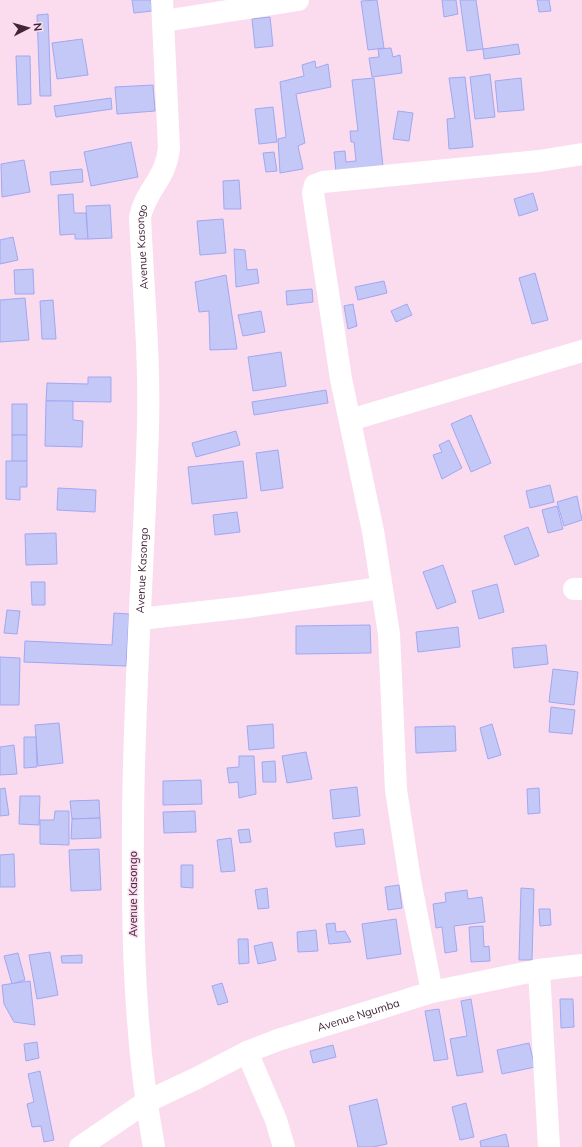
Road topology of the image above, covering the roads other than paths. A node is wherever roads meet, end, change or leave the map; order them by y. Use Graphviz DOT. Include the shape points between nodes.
graph roads {
  1 [pos="162,0"];
  2 [pos="298,0"];
  3 [pos="164,21"];
  4 [pos="582,154"];
  5 [pos="582,351"];
  6 [pos="350,420"];
  7 [pos="381,588"];
  8 [pos="140,619"];
  9 [pos="582,965"];
  10 [pos="539,970"];
  11 [pos="432,992"];
  12 [pos="247,1052"];
  13 [pos="146,1102"];
  14 [pos="80,1147"];
  15 [pos="154,1147"];
  16 [pos="284,1147"];
  17 [pos="549,1147"];
  1 -- 3 [label="street, Avenue Kasongo"];
  2 -- 3 [label="street"];
  3 -- 8 [label="street, Avenue Kasongo" via="168,161 162,176 143,204 140,217 148,351 148,425"];
  4 -- 6 [label="street" via="315,185 313,192 320,247"];
  5 -- 6 [label="street"];
  6 -- 7 [label="street" via="373,531"];
  7 -- 8 [label="street"];
  7 -- 11 [label="street" via="389,634 396,790 410,880"];
  8 -- 13 [label="street, Avenue Kasongo" via="134,759 132,930 134,981"];
  9 -- 10 [label="street, Avenue Ngumba"];
  10 -- 11 [label="street, Avenue Ngumba"];
  10 -- 17 [label="street"];
  11 -- 12 [label="street, Avenue Ngumba"];
  12 -- 13 [label="street, Avenue Ngumba"];
  12 -- 16 [label="street" via="276,1120"];
  13 -- 14 [label="street, Avenue Ngumba"];
  13 -- 15 [label="street, Avenue Kasongo"];
}
